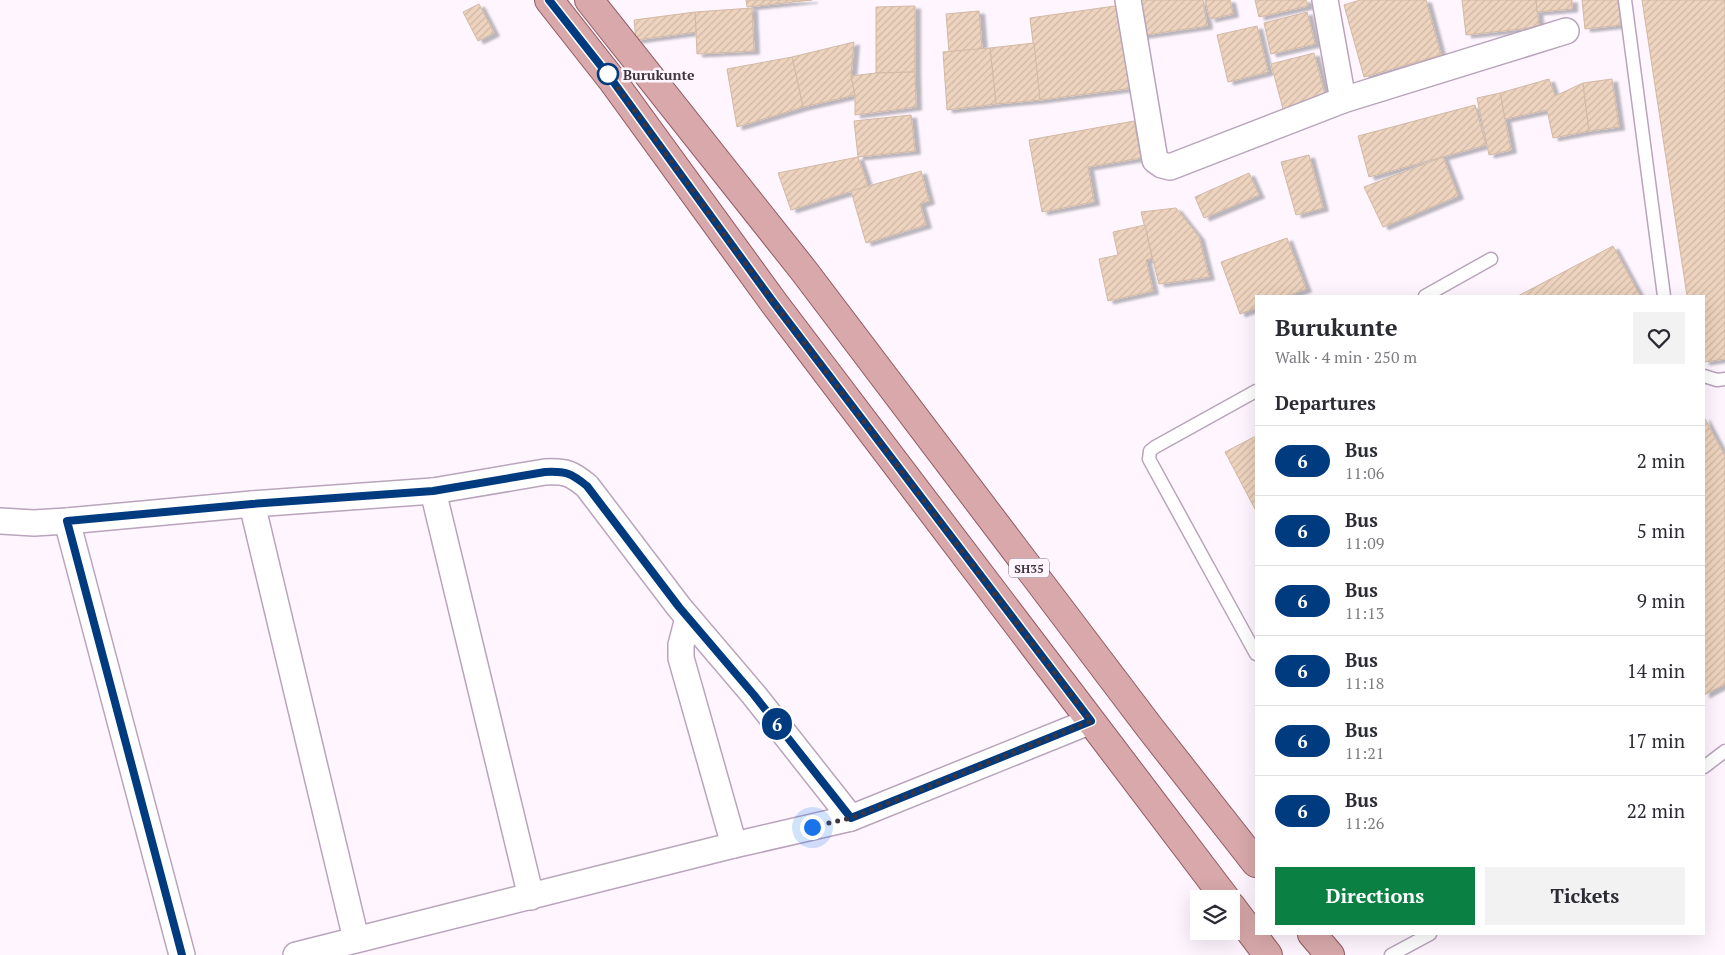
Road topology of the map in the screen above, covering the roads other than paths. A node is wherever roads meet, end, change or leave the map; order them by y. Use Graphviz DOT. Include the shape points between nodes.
graph roads {
  1 [pos="549,0"];
  2 [pos="589,0"];
  3 [pos="1128,0"];
  4 [pos="1325,0"];
  5 [pos="1625,0"];
  6 [pos="1566,31"];
  7 [pos="1343,100"];
  8 [pos="1491,259"];
  9 [pos="1427,295"];
  10 [pos="1664,295"];
  11 [pos="1705,376"];
  12 [pos="1725,379"];
  13 [pos="1255,391"];
  14 [pos="433,491"];
  15 [pos="252,504"];
  16 [pos="0,521"];
  17 [pos="67,521"];
  18 [pos="688,618"];
  19 [pos="1255,652"];
  20 [pos="1091,721"];
  21 [pos="1725,751"];
  22 [pos="1705,766"];
  23 [pos="851,818"];
  24 [pos="734,845"];
  25 [pos="1255,862"];
  26 [pos="1219,890"];
  27 [pos="531,897"];
  28 [pos="1240,918"];
  29 [pos="1313,935"];
  30 [pos="1426,935"];
  31 [pos="1412,938"];
  32 [pos="356,939"];
  33 [pos="182,955"];
  34 [pos="296,955"];
  35 [pos="1268,955"];
  36 [pos="1330,955"];
  37 [pos="1391,955"];
  1 -- 20 [label="main road"];
  2 -- 25 [label="main road, SH35" via="804,271"];
  3 -- 7 [label="street" via="1155,160 1162,165 1170,167"];
  4 -- 7 [label="street"];
  5 -- 10 [label="lane"];
  6 -- 7 [label="street"];
  8 -- 9 [label="lane"];
  11 -- 12 [label="lane"];
  13 -- 19 [label="lane" via="1155,447 1150,451 1149,459"];
  14 -- 15 [label="street"];
  14 -- 18 [label="street" via="545,472 569,473 587,486"];
  14 -- 27 [label="street"];
  15 -- 17 [label="street"];
  15 -- 32 [label="street"];
  16 -- 17 [label="street"];
  17 -- 33 [label="street"];
  18 -- 23 [label="street" via="754,695"];
  18 -- 24 [label="street" via="681,658"];
  20 -- 23 [label="street"];
  20 -- 26 [label="main road"];
  21 -- 22 [label="lane"];
  23 -- 24 [label="street"];
  24 -- 27 [label="street"];
  27 -- 32 [label="street"];
  28 -- 35 [label="main road"];
  29 -- 36 [label="main road"];
  30 -- 31 [label="lane"];
  31 -- 37 [label="lane"];
  32 -- 34 [label="street"];
}
